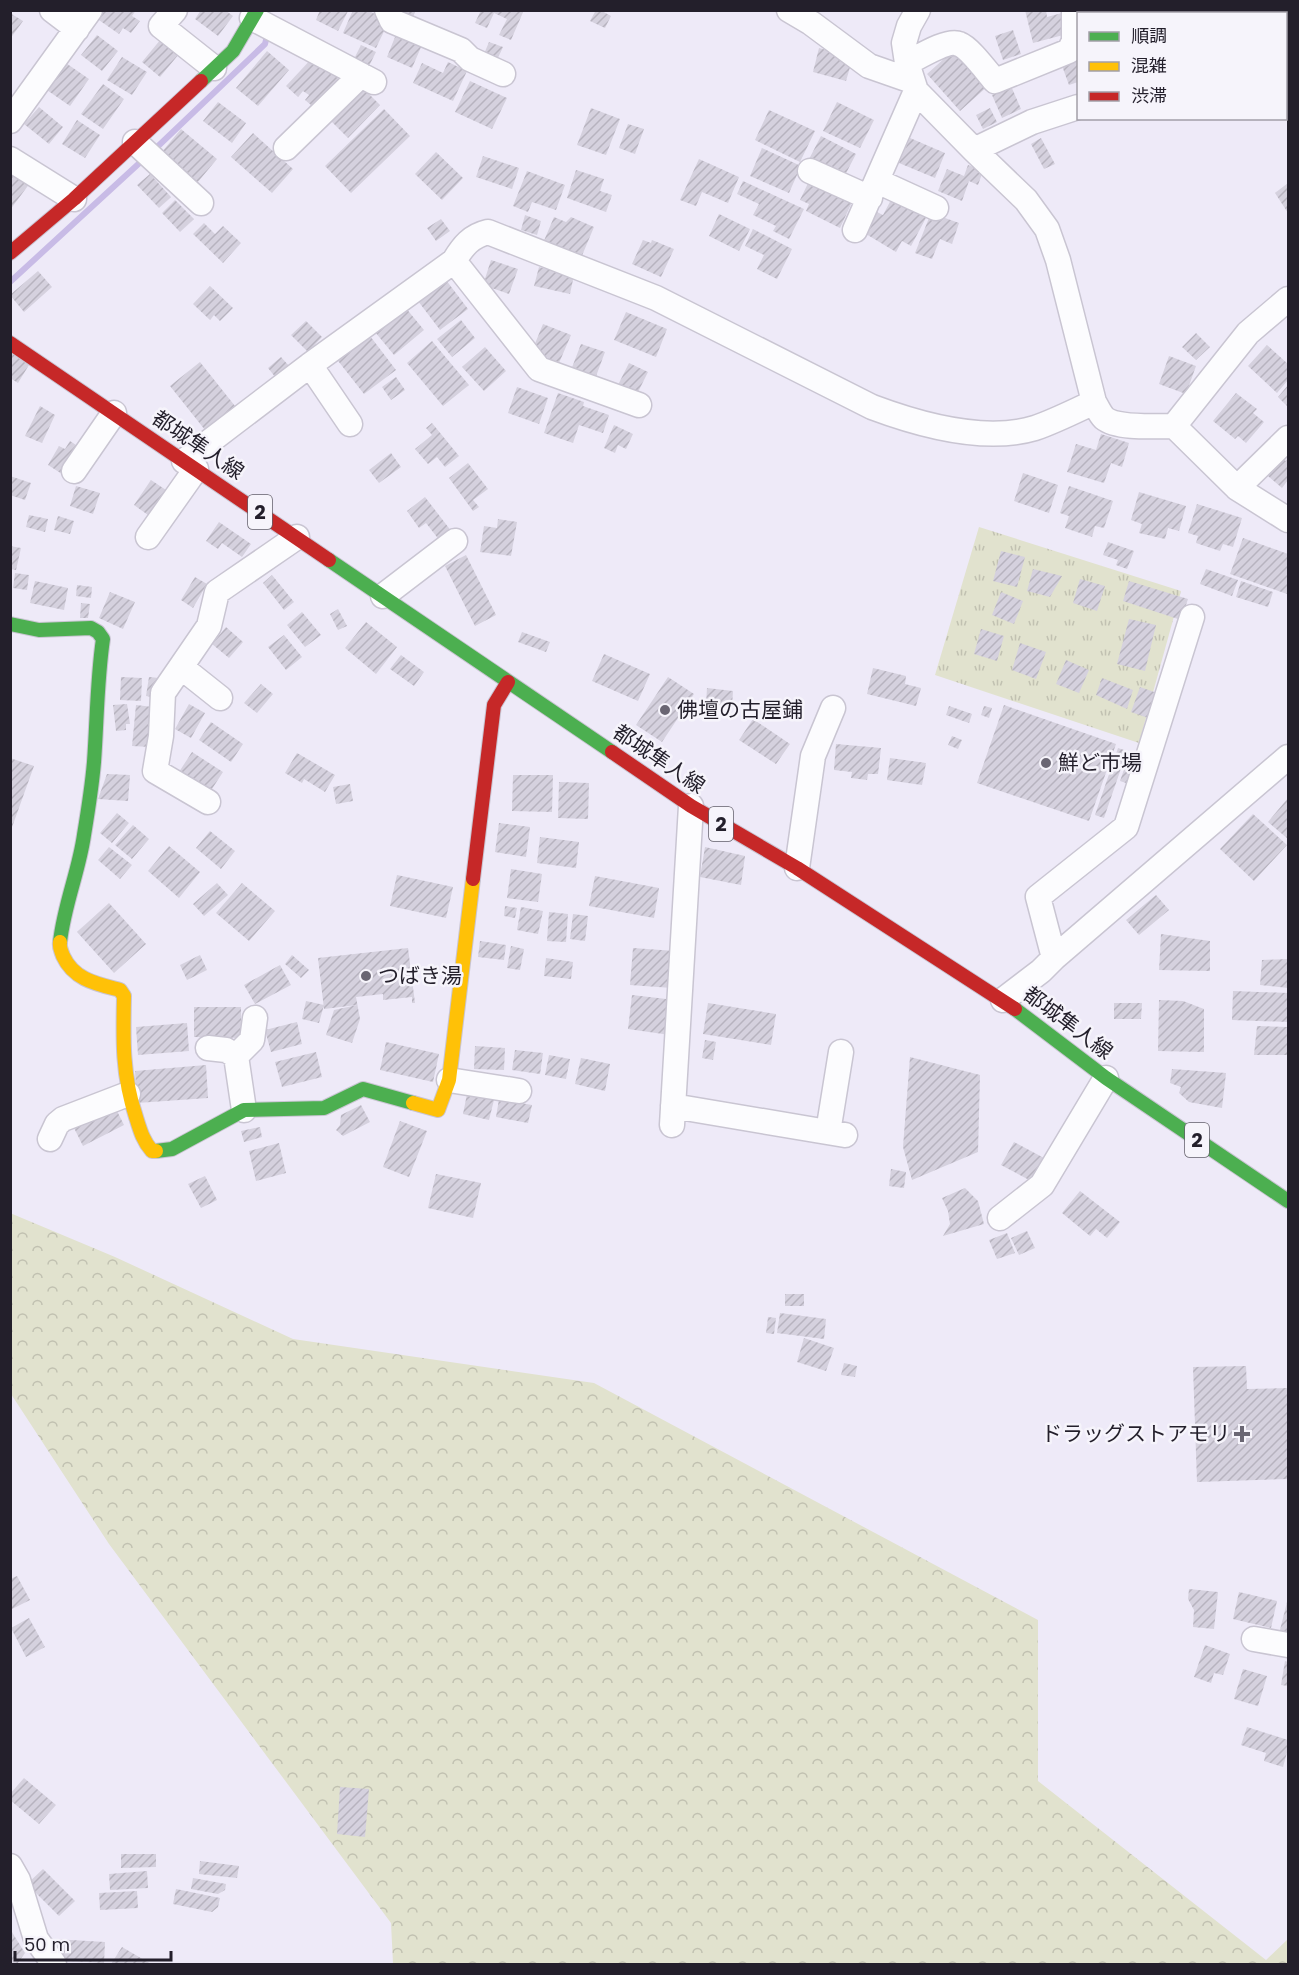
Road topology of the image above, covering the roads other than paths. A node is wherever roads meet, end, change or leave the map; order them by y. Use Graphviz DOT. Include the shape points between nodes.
graph roads {
  1 [pos="51,10"];
  2 [pos="387,10"];
  3 [pos="789,10"];
  4 [pos="918,10"];
  5 [pos="1074,10"];
  6 [pos="255,16"];
  7 [pos="84,20"];
  8 [pos="161,26"];
  9 [pos="214,68"];
  10 [pos="503,74"];
  11 [pos="912,78"];
  12 [pos="1077,107"];
  13 [pos="10,121"];
  14 [pos="137,143"];
  15 [pos="286,148"];
  16 [pos="974,150"];
  17 [pos="10,159"];
  18 [pos="810,171"];
  19 [pos="874,189"];
  20 [pos="74,199"];
  21 [pos="201,203"];
  22 [pos="936,208"];
  23 [pos="855,230"];
  24 [pos="10,253"];
  25 [pos="454,261"];
  26 [pos="1288,299"];
  27 [pos="10,343"];
  28 [pos="310,365"];
  29 [pos="1094,402"];
  30 [pos="639,405"];
  31 [pos="114,413"];
  32 [pos="350,424"];
  33 [pos="1174,426"];
  34 [pos="1288,438"];
  35 [pos="190,465"];
  36 [pos="74,471"];
  37 [pos="1237,488"];
  38 [pos="1288,520"];
  39 [pos="148,537"];
  40 [pos="297,537"];
  41 [pos="455,541"];
  42 [pos="383,596"];
  43 [pos="1192,617"];
  44 [pos="10,624"];
  45 [pos="181,667"];
  46 [pos="508,682"];
  47 [pos="220,698"];
  48 [pos="833,708"];
  49 [pos="1288,757"];
  50 [pos="208,802"];
  51 [pos="690,806"];
  52 [pos="797,868"];
  53 [pos="1054,958"];
  54 [pos="1003,1000"];
  55 [pos="255,1018"];
  56 [pos="208,1048"];
  57 [pos="841,1052"];
  58 [pos="236,1056"];
  59 [pos="1106,1078"];
  60 [pos="449,1080"];
  61 [pos="519,1091"];
  62 [pos="128,1095"];
  63 [pos="244,1110"];
  64 [pos="50,1139"];
  65 [pos="1288,1201"];
  66 [pos="999,1218"];
  67 [pos="1254,1639"];
  68 [pos="1288,1645"];
  69 [pos="10,1866"];
  70 [pos="54,1965"];
  1 -- 7 [label="street"];
  2 -- 10 [label="street" via="392,21 461,50 470,59"];
  3 -- 11 [label="street" via="869,66"];
  4 -- 11 [label="street" via="904,43"];
  5 -- 11 [label="street" via="1074,41 1069,51 995,81 965,48 958,43 948,44"];
  6 -- 9 [label="street" via="233,51"];
  6 -- 15 [label="street" via="367,78"];
  7 -- 13 [label="street"];
  8 -- 9 [label="street"];
  9 -- 14 [label="street"];
  11 -- 16 [label="street"];
  11 -- 19 [label="street"];
  12 -- 16 [label="street" via="1032,122"];
  14 -- 20 [label="street"];
  14 -- 21 [label="street"];
  16 -- 29 [label="street" via="1026,200 1047,229"];
  17 -- 20 [label="street"];
  18 -- 19 [label="street"];
  19 -- 22 [label="street"];
  19 -- 23 [label="street"];
  20 -- 24 [label="street"];
  25 -- 28 [label="street"];
  25 -- 29 [label="street" via="468,241 488,232 656,298 900,418 996,435 1033,429"];
  25 -- 30 [label="street" via="539,369"];
  26 -- 33 [label="street" via="1248,333"];
  27 -- 31 [label="street, 都城隼人線 / 2"];
  28 -- 32 [label="street"];
  28 -- 35 [label="street"];
  29 -- 33 [label="street" via="1110,422"];
  31 -- 35 [label="street, 都城隼人線 / 2"];
  31 -- 36 [label="street"];
  33 -- 37 [label="street"];
  34 -- 37 [label="street"];
  35 -- 39 [label="street"];
  35 -- 40 [label="street, 都城隼人線 / 2"];
  37 -- 38 [label="street"];
  40 -- 42 [label="street, 都城隼人線 / 2"];
  40 -- 45 [label="street" via="217,592 209,626"];
  41 -- 42 [label="street"];
  42 -- 46 [label="street, 都城隼人線 / 2"];
  43 -- 53 [label="street" via="1126,827 1038,897"];
  44 -- 62 [label="street" via="29,628 90,628 103,639 96,692 96,746 84,838 62,920 59,947 78,976 120,990 124,996 123,1060"];
  45 -- 47 [label="street"];
  45 -- 50 [label="street" via="163,693 155,771"];
  46 -- 51 [label="street, 都城隼人線 / 2"];
  46 -- 60 [label="street" via="494,705"];
  48 -- 52 [label="street" via="813,756"];
  49 -- 53 [label="street"];
  51 -- 52 [label="street, 都城隼人線 / 2"];
  51 -- 57 [label="street" via="673,1115 837,1134"];
  52 -- 54 [label="street, 都城隼人線 / 2"];
  53 -- 54 [label="street"];
  54 -- 59 [label="street, 都城隼人線 / 2"];
  55 -- 58 [label="street" via="252,1040"];
  56 -- 58 [label="street"];
  58 -- 63 [label="street"];
  59 -- 65 [label="street, 都城隼人線 / 2"];
  59 -- 66 [label="street" via="1042,1185"];
  60 -- 61 [label="street"];
  60 -- 63 [label="street" via="438,1110 363,1089 324,1108"];
  62 -- 63 [label="street" via="145,1143 152,1150 172,1149"];
  62 -- 64 [label="street" via="63,1119"];
  67 -- 68 [label="street"];
  69 -- 70 [label="street" via="36,1939"];
}
